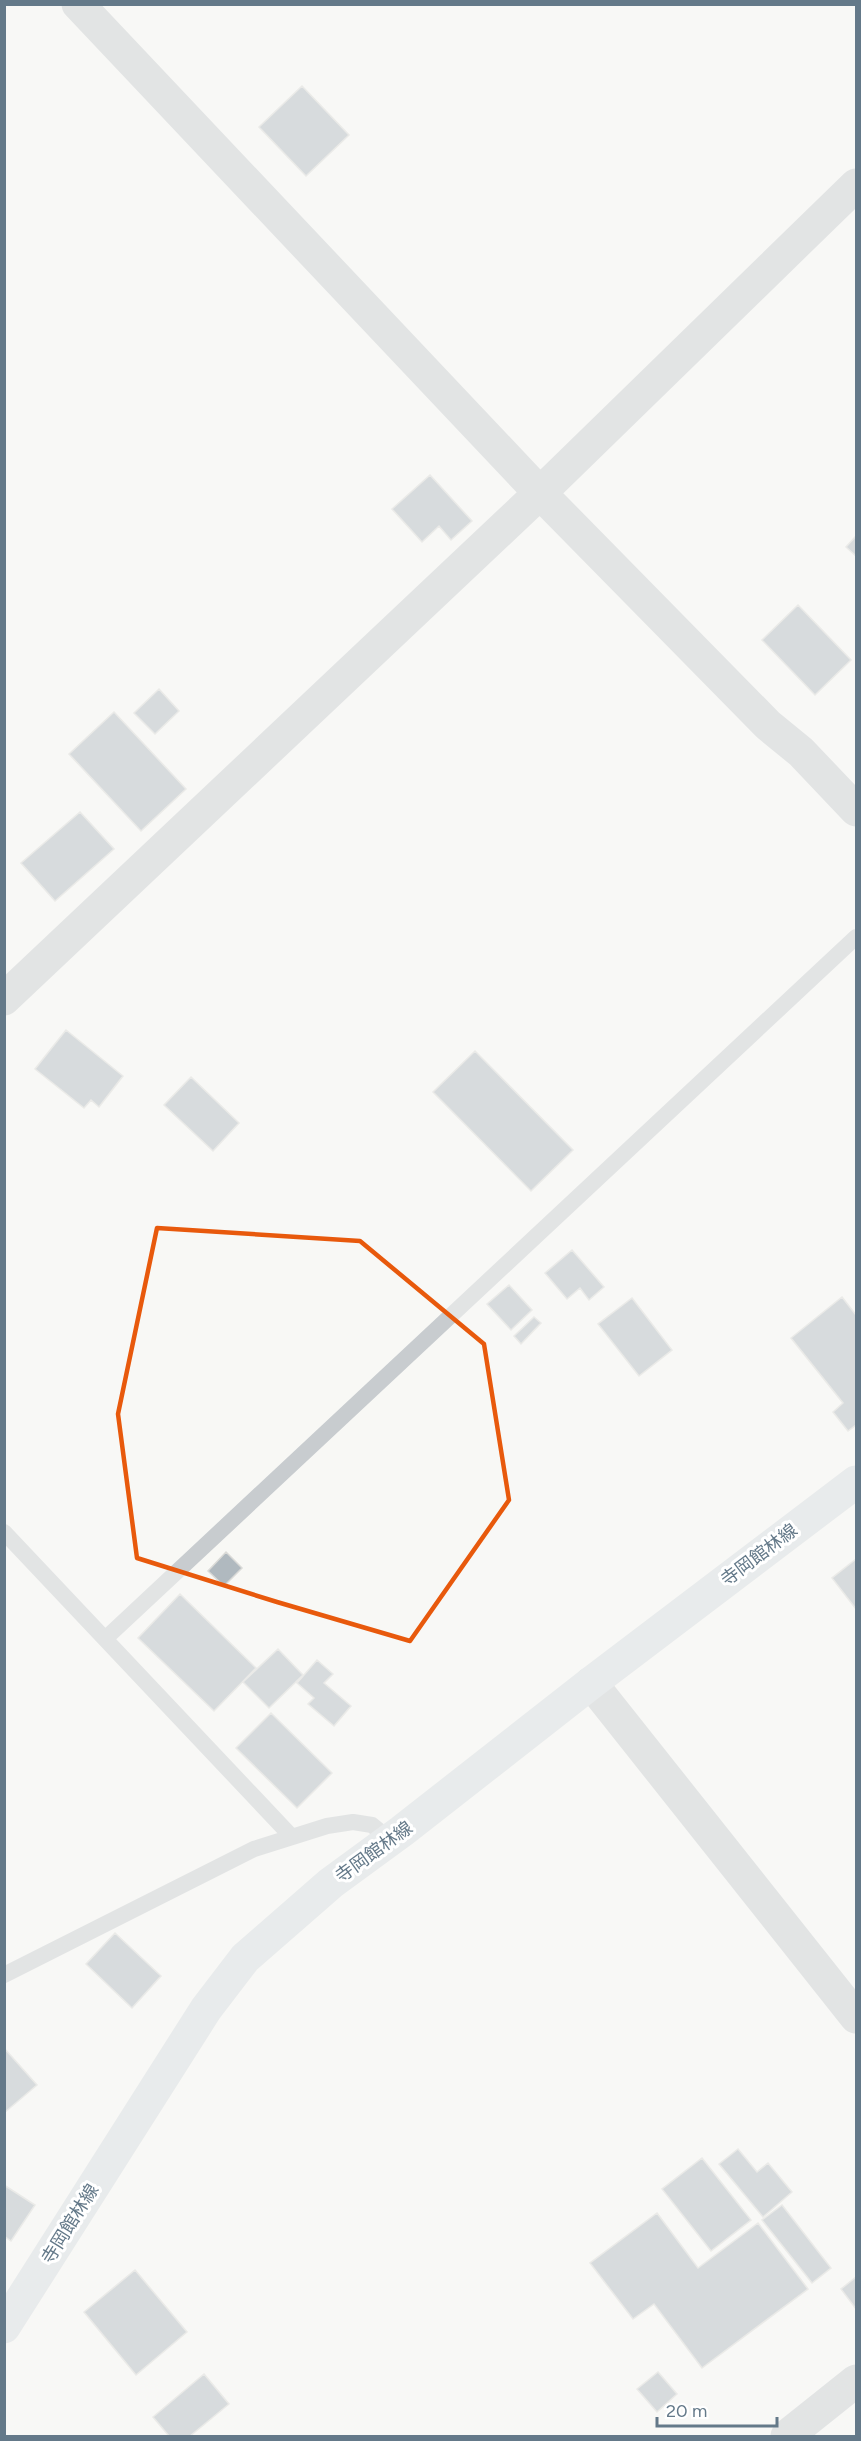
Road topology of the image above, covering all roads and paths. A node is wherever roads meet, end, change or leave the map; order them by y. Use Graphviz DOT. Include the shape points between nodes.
graph roads {
  1 [pos="78,4"];
  2 [pos="851,202"];
  3 [pos="540,494"];
  4 [pos="856,810"];
  5 [pos="856,937"];
  6 [pos="4,999"];
  7 [pos="856,1482"];
  8 [pos="4,1532"];
  9 [pos="106,1638"];
  10 [pos="591,1683"];
  11 [pos="292,1837"];
  12 [pos="390,1840"];
  13 [pos="4,1975"];
  14 [pos="856,2017"];
  15 [pos="4,2327"];
  16 [pos="856,2381"];
  17 [pos="787,2436"];
  1 -- 3 [label="street"];
  2 -- 3 [label="street"];
  3 -- 4 [label="street"];
  3 -- 6 [label="street"];
  5 -- 9 [label="lane"];
  7 -- 10 [label="main road, 寺岡館林線"];
  8 -- 9 [label="lane"];
  9 -- 11 [label="lane"];
  10 -- 12 [label="main road, 寺岡館林線"];
  10 -- 14 [label="street"];
  11 -- 12 [label="lane" via="353,1822 372,1825"];
  11 -- 13 [label="lane" via="254,1849"];
  12 -- 15 [label="main road, 寺岡館林線" via="331,1883 245,1958 206,2009"];
  16 -- 17 [label="street"];
}
